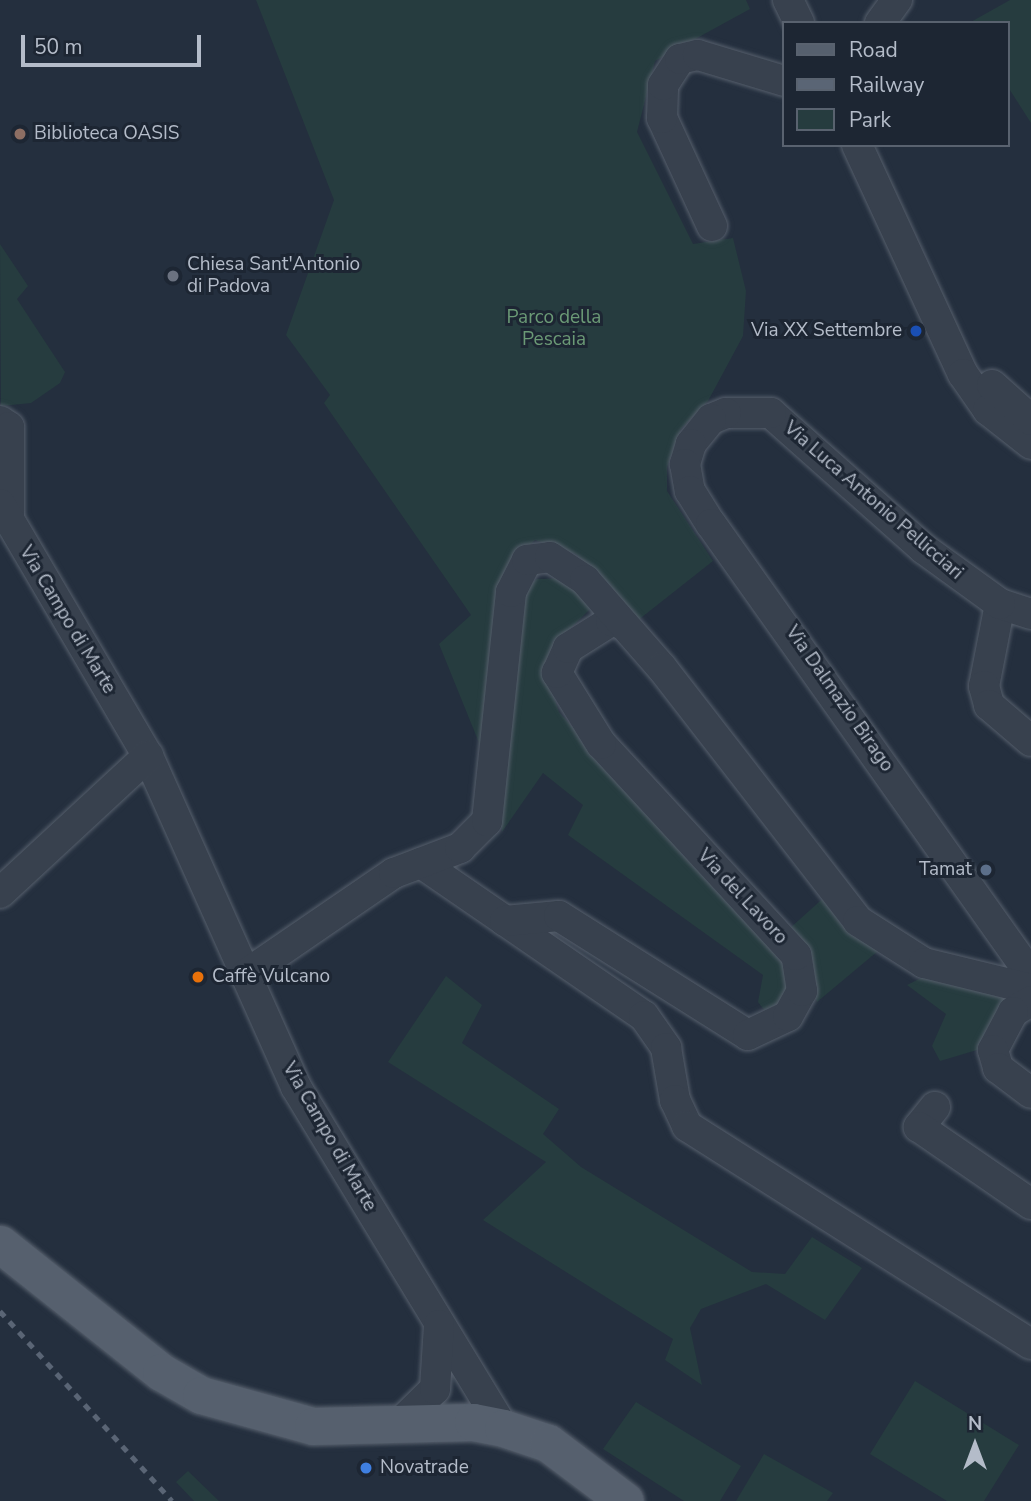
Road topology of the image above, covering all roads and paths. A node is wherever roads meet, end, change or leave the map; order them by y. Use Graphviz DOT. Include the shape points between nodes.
graph roads {
  1 [pos="788,0"];
  2 [pos="897,0"];
  3 [pos="798,21"];
  4 [pos="881,21"];
  5 [pos="782,80"];
  6 [pos="859,147"];
  7 [pos="712,226"];
  8 [pos="945,324"];
  9 [pos="711,419"];
  10 [pos="0,421"];
  11 [pos="1031,421"];
  12 [pos="1031,444"];
  13 [pos="4,512"];
  14 [pos="1000,604"];
  15 [pos="1031,614"];
  16 [pos="623,624"];
  17 [pos="1031,741"];
  18 [pos="148,756"];
  19 [pos="421,863"];
  20 [pos="0,893"];
  21 [pos="505,921"];
  22 [pos="245,975"];
  23 [pos="1031,975"];
  24 [pos="1031,989"];
  25 [pos="1031,1001"];
  26 [pos="1031,1093"];
  27 [pos="934,1107"];
  28 [pos="1031,1204"];
  29 [pos="0,1244"];
  30 [pos="439,1325"];
  31 [pos="1031,1344"];
  32 [pos="396,1427"];
  33 [pos="519,1435"];
  34 [pos="609,1488"];
  35 [pos="642,1501"];
  1 -- 3 [label="street"];
  2 -- 4 [label="street"];
  5 -- 7 [label="street" via="698,55 680,59 663,85 662,118"];
  6 -- 8 [label="street"];
  8 -- 11 [label="street" via="993,386"];
  8 -- 12 [label="street" via="962,374 988,410"];
  9 -- 14 [label="street, Via Luca Antonio Pellicciari" via="741,410 771,413 924,549"];
  9 -- 23 [label="street, Via Dalmazio Birago" via="685,464 690,491"];
  10 -- 13 [label="street" via="9,427"];
  13 -- 18 [label="street, Via Campo di Marte"];
  14 -- 15 [label="street, Via Luca Antonio Pellicciari"];
  14 -- 17 [label="street" via="984,686 989,705"];
  16 -- 19 [label="street" via="572,569 550,557 527,560 512,592 487,821 460,848"];
  16 -- 21 [label="street, Via del Lavoro" via="611,621 568,648 556,673 601,744 796,955 803,991 788,1016 748,1035 559,916"];
  16 -- 24 [label="street" via="710,725 858,921 924,963"];
  18 -- 20 [label="street"];
  18 -- 22 [label="street, Via Campo di Marte"];
  19 -- 21 [label="street"];
  19 -- 22 [label="street" via="394,873"];
  21 -- 31 [label="street" via="644,1016 666,1048 674,1100 687,1126"];
  22 -- 30 [label="street, Via Campo di Marte" via="296,1087"];
  25 -- 26 [label="street" via="1013,1012 993,1049 998,1069"];
  27 -- 28 [label="street" via="919,1127"];
  29 -- 32 [label="main road, Via Campo di Marte" via="161,1372 201,1395 281,1421"];
  30 -- 32 [label="street" via="435,1389"];
  30 -- 33 [label="street, Via Campo di Marte"];
  32 -- 33 [label="main road, Via Campo di Marte" via="473,1422"];
  33 -- 34 [label="main road, Via Campo di Marte" via="583,1477"];
  34 -- 35 [label="main road, Via Campo di Marte"];
}
